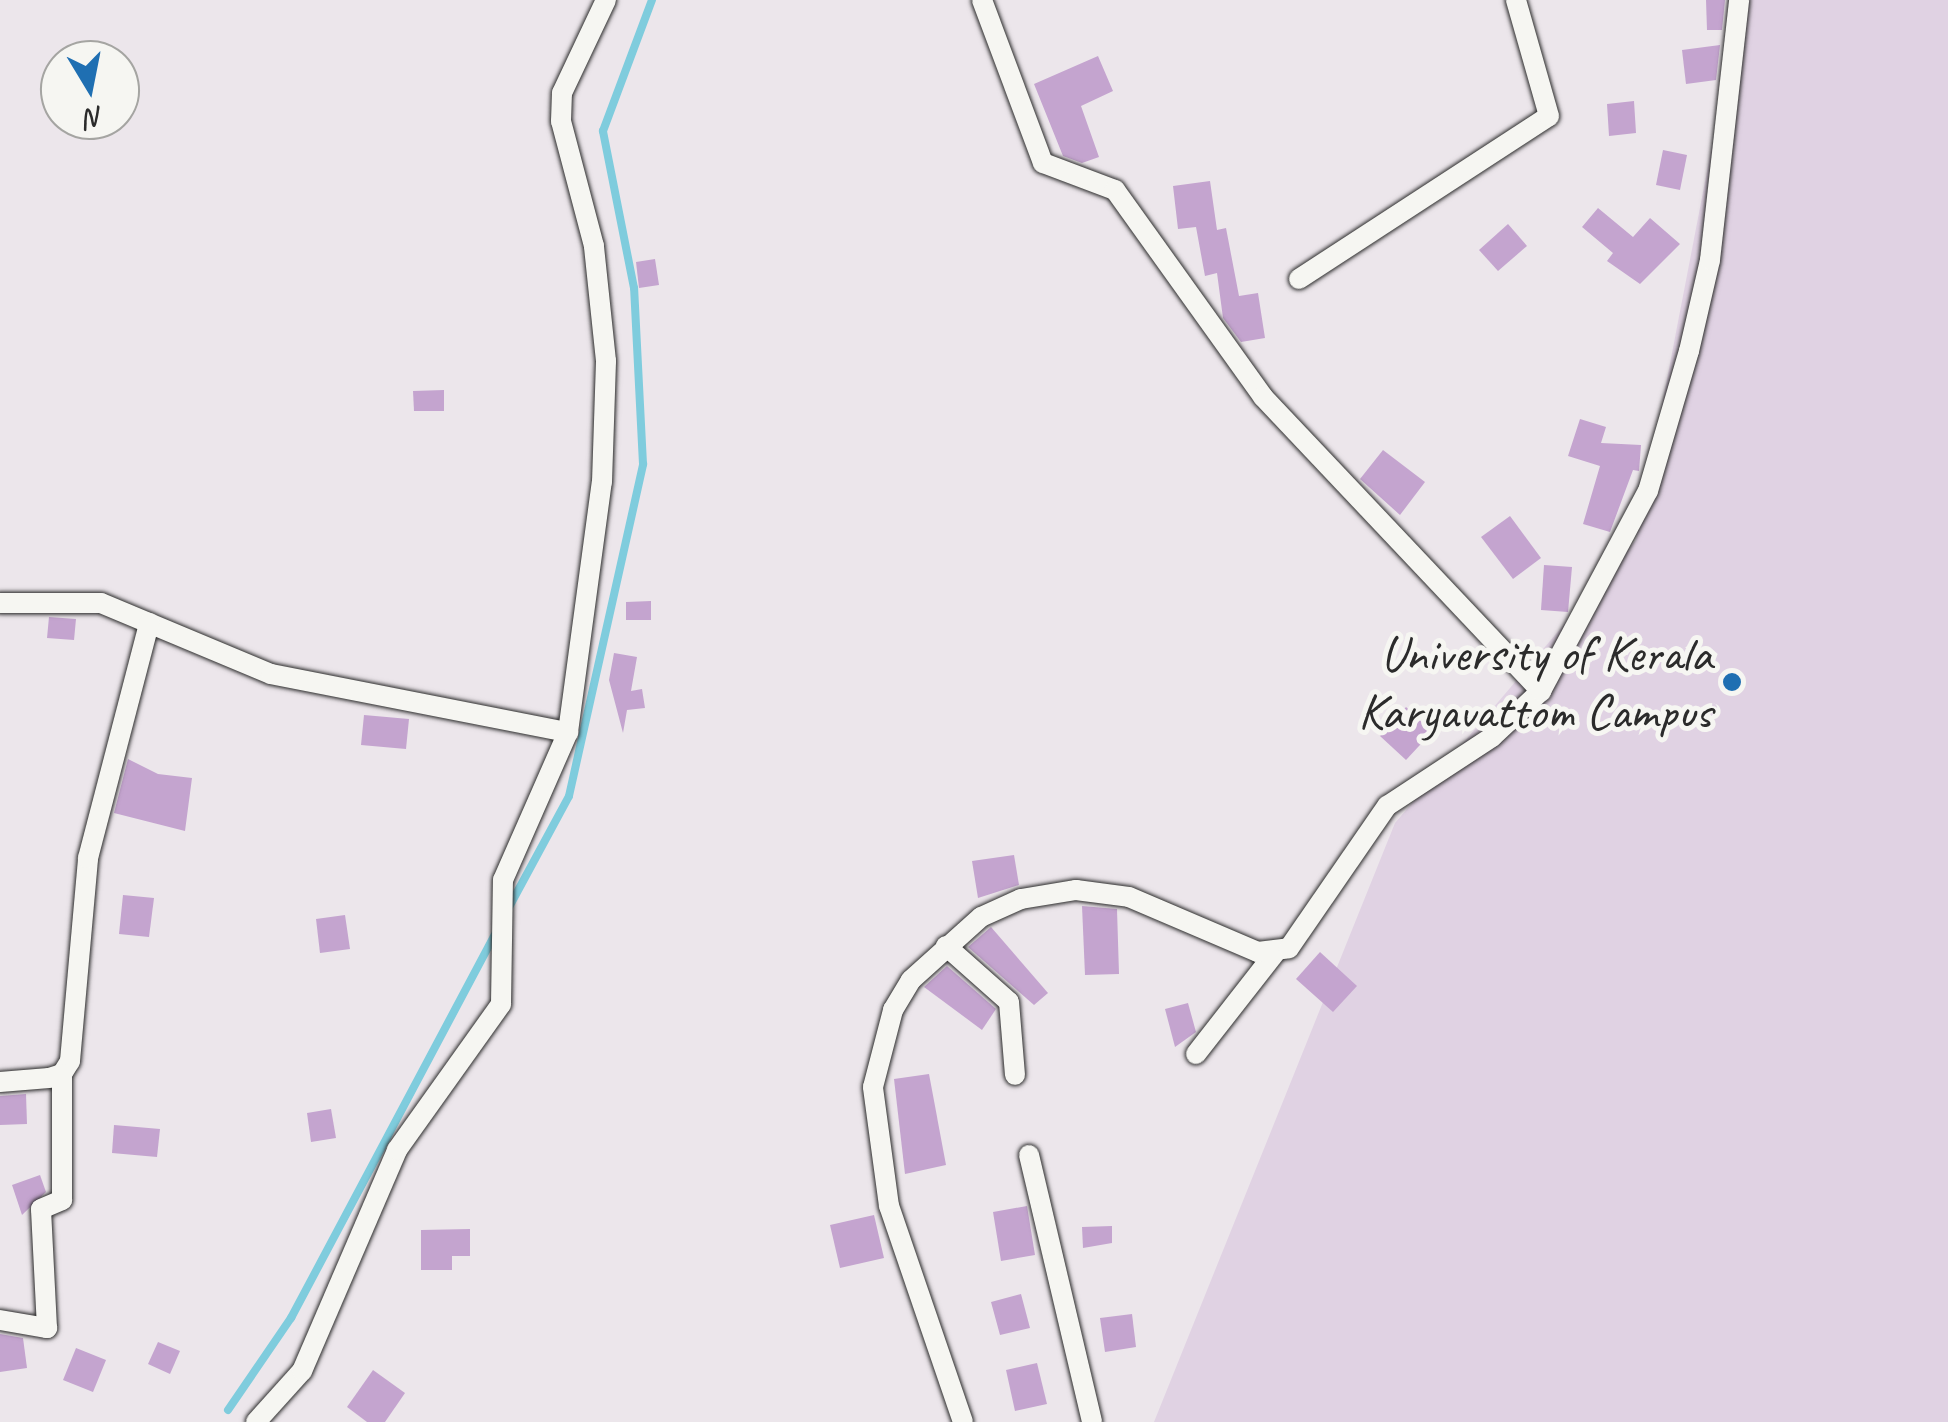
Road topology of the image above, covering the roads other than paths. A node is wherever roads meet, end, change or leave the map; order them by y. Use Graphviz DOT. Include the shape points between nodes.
graph roads {
  1 [pos="606,0"];
  2 [pos="982,0"];
  3 [pos="1516,0"];
  4 [pos="1739,0"];
  5 [pos="1298,279"];
  6 [pos="0,603"];
  7 [pos="149,623"];
  8 [pos="1541,691"];
  9 [pos="568,732"];
  10 [pos="946,946"];
  11 [pos="1275,953"];
  12 [pos="1196,1054"];
  13 [pos="62,1074"];
  14 [pos="1015,1074"];
  15 [pos="0,1082"];
  16 [pos="1029,1156"];
  17 [pos="0,1320"];
  18 [pos="256,1422"];
  19 [pos="963,1422"];
  20 [pos="1092,1422"];
  1 -- 9 [label="street" via="562,93 562,121 594,246 606,360 602,482"];
  2 -- 8 [label="street" via="1043,163 1115,190 1264,397"];
  3 -- 5 [label="street" via="1549,116"];
  4 -- 8 [label="street" via="1710,260 1684,369 1648,490"];
  6 -- 7 [label="street" via="101,603"];
  7 -- 9 [label="street" via="271,674"];
  7 -- 13 [label="street" via="88,858 74,1043"];
  8 -- 11 [label="street" via="1492,737 1402,791 1298,940"];
  9 -- 18 [label="street" via="503,880 500,1004 398,1150 302,1371"];
  10 -- 11 [label="street" via="981,917 1021,899 1076,890 1129,898 1258,952"];
  10 -- 14 [label="street" via="1009,1002"];
  10 -- 19 [label="street" via="892,1010 873,1086 889,1206"];
  11 -- 12 [label="street"];
  13 -- 15 [label="street"];
  13 -- 17 [label="street" via="62,1200 42,1209 47,1328"];
  16 -- 20 [label="street"];
}
